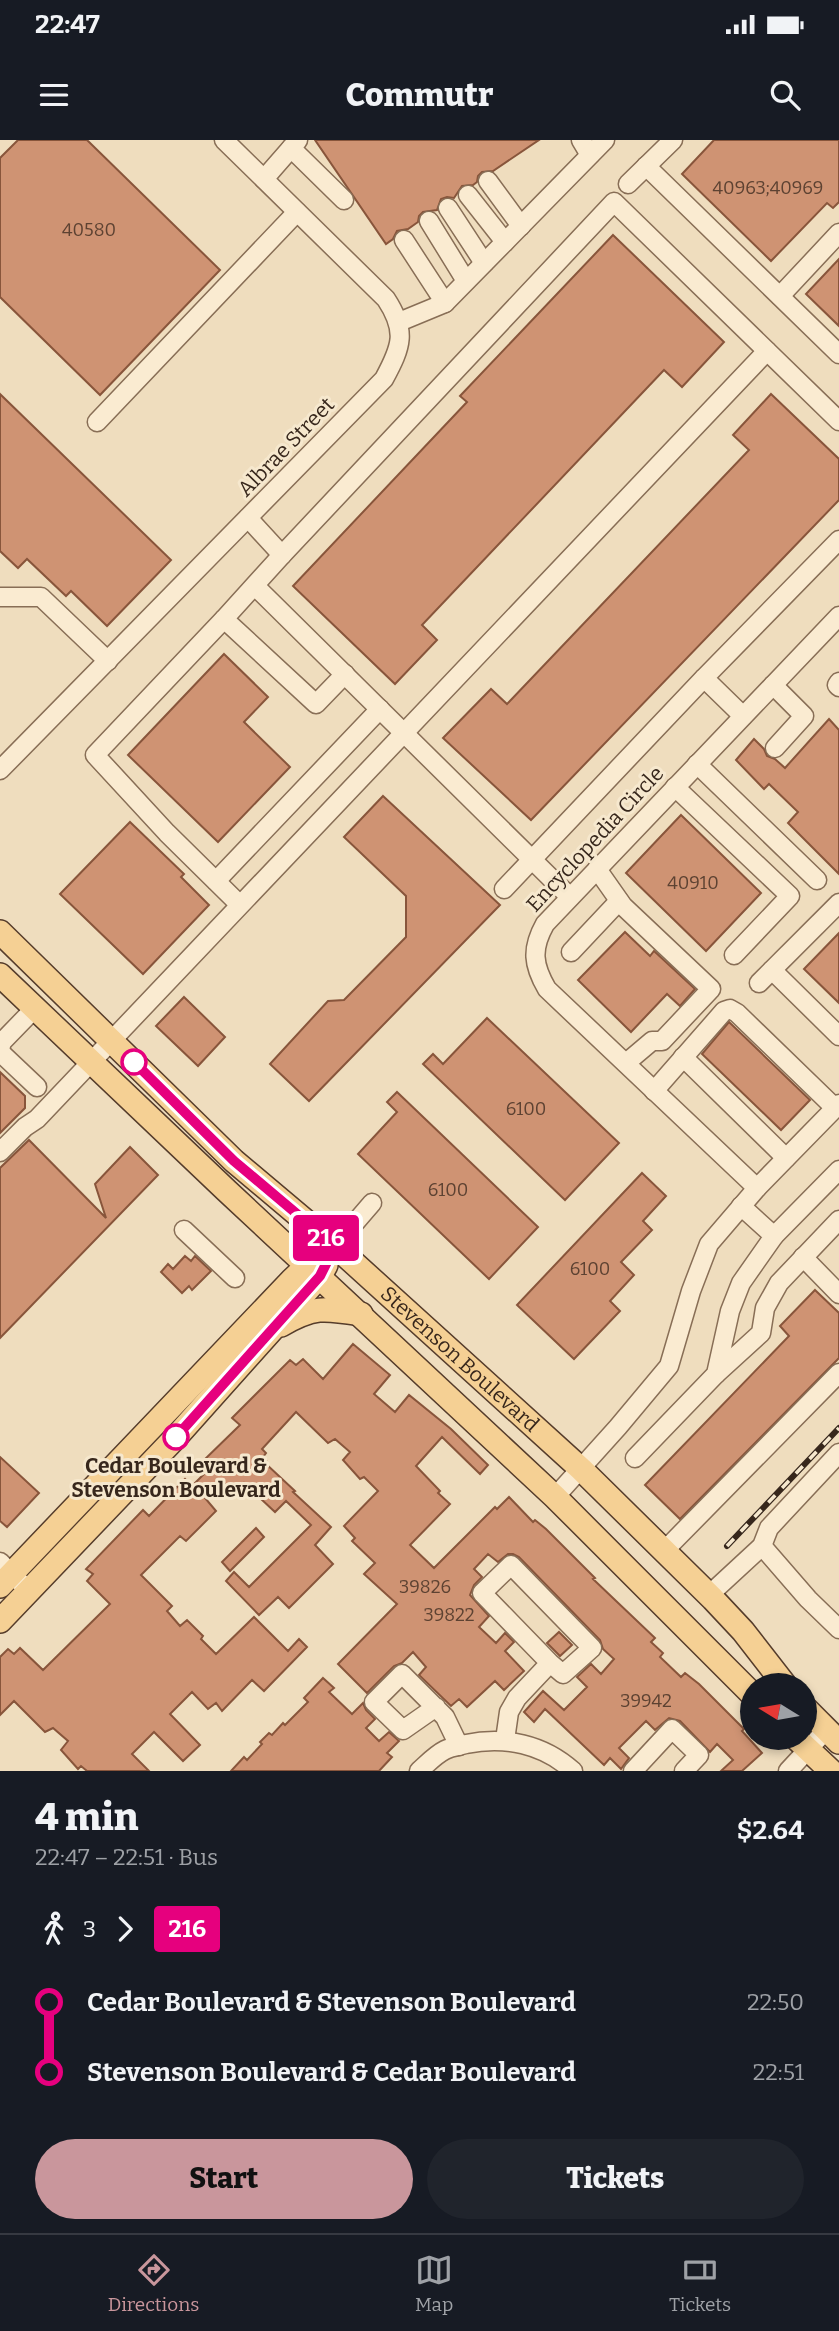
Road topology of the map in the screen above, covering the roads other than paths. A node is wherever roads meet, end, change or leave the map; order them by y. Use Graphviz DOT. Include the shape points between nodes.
graph roads {
  1 [pos="224,140"];
  2 [pos="605,140"];
  3 [pos="673,140"];
  4 [pos="295,144"];
  5 [pos="586,148"];
  6 [pos="646,166"];
  7 [pos="264,179"];
  8 [pos="488,181"];
  9 [pos="628,184"];
  10 [pos="468,195"];
  11 [pos="344,200"];
  12 [pos="448,208"];
  13 [pos="297,212"];
  14 [pos="429,221"];
  15 [pos="521,226"];
  16 [pos="839,233"];
  17 [pos="404,240"];
  18 [pos="505,242"];
  19 [pos="484,263"];
  20 [pos="466,281"];
  21 [pos="780,296"];
  22 [pos="445,303"];
  23 [pos="399,322"];
  24 [pos="767,351"];
  25 [pos="839,354"];
  26 [pos="839,421"];
  27 [pos="97,422"];
  28 [pos="248,518"];
  29 [pos="839,540"];
  30 [pos="282,555"];
  31 [pos="255,586"];
  32 [pos="0,597"];
  33 [pos="838,617"];
  34 [pos="224,619"];
  35 [pos="108,661"];
  36 [pos="345,674"];
  37 [pos="705,678"];
  38 [pos="773,685"];
  39 [pos="380,709"];
  40 [pos="743,716"];
  41 [pos="403,732"];
  42 [pos="775,748"];
  43 [pos="697,764"];
  44 [pos="0,770"];
  45 [pos="675,787"];
  46 [pos="532,859"];
  47 [pos="597,869"];
  48 [pos="817,880"];
  49 [pos="216,881"];
  50 [pos="504,890"];
  51 [pos="570,897"];
  52 [pos="619,901"];
  53 [pos="839,903"];
  54 [pos="239,904"];
  55 [pos="0,932"];
  56 [pos="572,952"];
  57 [pos="734,956"];
  58 [pos="0,975"];
  59 [pos="35,1008"];
  60 [pos="839,1036"];
  61 [pos="112,1040"];
  62 [pos="0,1050"];
  63 [pos="682,1057"];
  64 [pos="92,1062"];
  65 [pos="626,1063"];
  66 [pos="37,1087"];
  67 [pos="654,1091"];
  68 [pos="837,1106"];
  69 [pos="0,1152"];
  70 [pos="786,1158"];
  71 [pos="839,1170"];
  72 [pos="757,1188"];
  73 [pos="372,1203"];
  74 [pos="741,1206"];
  75 [pos="839,1220"];
  76 [pos="184,1230"];
  77 [pos="774,1236"];
  78 [pos="335,1246"];
  79 [pos="803,1258"];
  80 [pos="314,1270"];
  81 [pos="235,1278"];
  82 [pos="839,1294"];
  83 [pos="361,1314"];
  84 [pos="269,1332"];
  85 [pos="839,1373"];
  86 [pos="716,1374"];
  87 [pos="839,1453"];
  88 [pos="635,1458"];
  89 [pos="581,1469"];
  90 [pos="555,1497"];
  91 [pos="762,1546"];
  92 [pos="664,1551"];
  93 [pos="4,1574"];
  94 [pos="29,1591"];
  95 [pos="709,1595"];
  96 [pos="0,1621"];
  97 [pos="839,1629"];
  98 [pos="551,1663"];
  99 [pos="776,1673"];
  100 [pos="740,1683"];
  101 [pos="436,1707"];
  102 [pos="817,1720"];
  103 [pos="832,1736"];
  104 [pos="505,1740"];
  105 [pos="459,1746"];
  106 [pos="799,1750"];
  107 [pos="808,1750"];
  108 [pos="427,1768"];
  109 [pos="573,1771"];
  110 [pos="633,1771"];
  111 [pos="684,1771"];
  112 [pos="788,1771"];
  113 [pos="831,1771"];
  1 -- 7 [label="street"];
  2 -- 5 [label="street"];
  3 -- 6 [label="street"];
  4 -- 7 [label="street"];
  4 -- 11 [label="street"];
  5 -- 15 [label="street"];
  6 -- 9 [label="street"];
  6 -- 21 [label="street"];
  7 -- 13 [label="street"];
  8 -- 15 [label="street"];
  10 -- 18 [label="street"];
  12 -- 19 [label="street"];
  13 -- 23 [label="street" via="386,299"];
  13 -- 27 [label="street"];
  14 -- 20 [label="street"];
  15 -- 18 [label="street"];
  16 -- 21 [label="street"];
  17 -- 22 [label="street"];
  18 -- 19 [label="street"];
  19 -- 20 [label="street"];
  20 -- 22 [label="street"];
  21 -- 25 [label="street"];
  22 -- 23 [label="street"];
  23 -- 28 [label="street, Albrae Street" via="396,358 384,379"];
  24 -- 26 [label="street"];
  24 -- 30 [label="street" via="614,202"];
  24 -- 41 [label="street"];
  28 -- 30 [label="street"];
  28 -- 35 [label="street, Albrae Street"];
  29 -- 37 [label="street"];
  30 -- 31 [label="street"];
  31 -- 34 [label="street"];
  31 -- 36 [label="street"];
  32 -- 35 [label="street" via="41,597"];
  33 -- 38 [label="street, Encyclopedia Circle"];
  34 -- 36 [label="street" via="316,704"];
  34 -- 49 [label="street" via="95,754"];
  35 -- 44 [label="street, Albrae Street"];
  36 -- 39 [label="street"];
  37 -- 40 [label="street"];
  37 -- 46 [label="street"];
  38 -- 40 [label="street, Encyclopedia Circle"];
  38 -- 42 [label="street" via="804,716"];
  39 -- 41 [label="street"];
  39 -- 49 [label="street"];
  40 -- 43 [label="street, Encyclopedia Circle"];
  41 -- 46 [label="street"];
  41 -- 54 [label="street"];
  43 -- 45 [label="street, Encyclopedia Circle"];
  43 -- 48 [label="street"];
  45 -- 47 [label="street, Encyclopedia Circle"];
  45 -- 57 [label="street" via="790,896"];
  46 -- 50 [label="street"];
  46 -- 51 [label="street"];
  47 -- 51 [label="street, Encyclopedia Circle"];
  47 -- 52 [label="street"];
  49 -- 54 [label="street"];
  51 -- 65 [label="street, Encyclopedia Circle" via="537,937 538,973 547,989"];
  52 -- 56 [label="street"];
  52 -- 65 [label="street" via="711,989 662,1041 652,1041"];
  53 -- 60 [label="street" via="765,976"];
  54 -- 61 [label="street"];
  55 -- 61 [label="main road, Stevenson Boulevard"];
  58 -- 59 [label="main road, Stevenson Boulevard"];
  59 -- 62 [label="street" via="2,1042"];
  59 -- 64 [label="main road, Stevenson Boulevard"];
  61 -- 64 [label="street"];
  61 -- 78 [label="main road, Stevenson Boulevard" via="234,1161"];
  62 -- 66 [label="street"];
  63 -- 67 [label="street"];
  63 -- 68 [label="street" via="730,1009"];
  63 -- 70 [label="street"];
  64 -- 69 [label="street"];
  64 -- 80 [label="main road, Stevenson Boulevard"];
  65 -- 67 [label="street, Encyclopedia Circle"];
  67 -- 72 [label="street, Encyclopedia Circle"];
  68 -- 70 [label="street"];
  70 -- 72 [label="street"];
  71 -- 77 [label="street"];
  72 -- 74 [label="street"];
  73 -- 78 [label="street"];
  74 -- 77 [label="street"];
  74 -- 89 [label="street" via="709,1244 669,1366"];
  75 -- 79 [label="street"];
  76 -- 81 [label="street"];
  77 -- 86 [label="street" via="741,1283"];
  78 -- 80 [label="main road"];
  78 -- 89 [label="main road, Stevenson Boulevard"];
  79 -- 82 [label="street"];
  79 -- 86 [label="street" via="779,1283 765,1308 761,1333"];
  80 -- 83 [label="main road, Stevenson Boulevard"];
  80 -- 84 [label="main road"];
  80 -- 93 [label="main road"];
  83 -- 84 [label="main road" via="305,1311"];
  83 -- 90 [label="main road, Stevenson Boulevard"];
  84 -- 94 [label="main road"];
  85 -- 92 [label="street"];
  86 -- 88 [label="street"];
  87 -- 91 [label="street" via="769,1528"];
  89 -- 90 [label="street"];
  89 -- 92 [label="main road, Stevenson Boulevard"];
  90 -- 100 [label="main road, Stevenson Boulevard"];
  91 -- 95 [label="street"];
  91 -- 97 [label="street"];
  92 -- 95 [label="main road, Stevenson Boulevard"];
  93 -- 94 [label="street"];
  94 -- 96 [label="main road"];
  95 -- 99 [label="main road, Stevenson Boulevard"];
  98 -- 98 [label="street" via="482,1593 511,1565 592,1648 564,1674"];
  98 -- 104 [label="street" via="517,1698 509,1712"];
  101 -- 105 [label="street"];
  102 -- 103 [label="main road"];
  104 -- 105 [label="street"];
  104 -- 109 [label="street" via="538,1748"];
  105 -- 108 [label="street" via="445,1749"];
  106 -- 112 [label="street"];
  107 -- 113 [label="main road"];
  110 -- 111 [label="street" via="672,1728 699,1755"];
}
